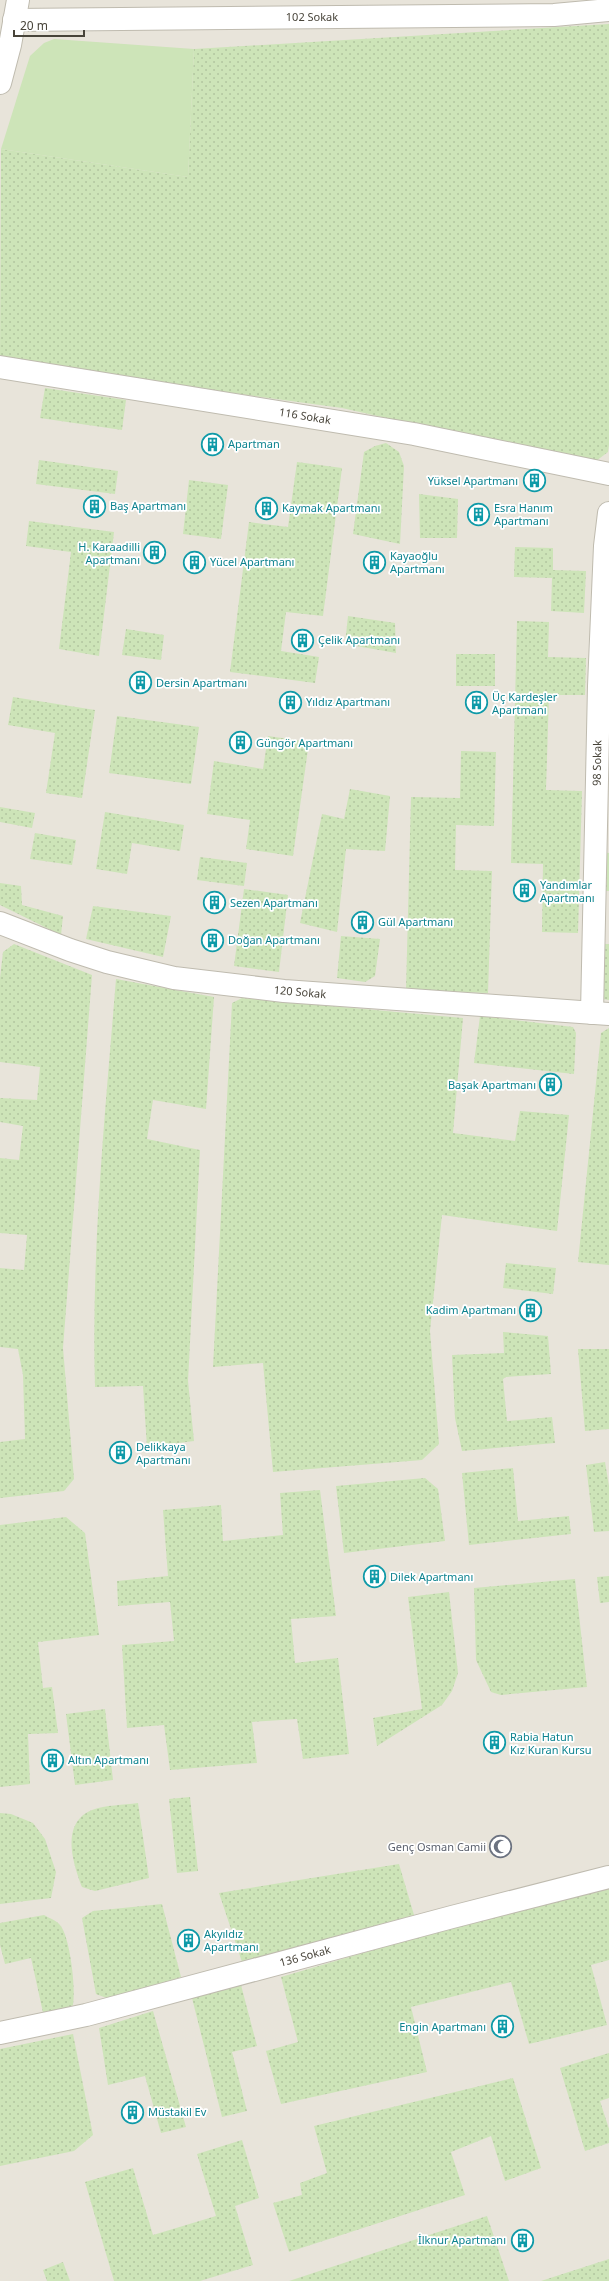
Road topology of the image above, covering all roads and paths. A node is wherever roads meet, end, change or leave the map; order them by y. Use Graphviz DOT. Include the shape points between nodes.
graph roads {
  1 [pos="16,10"];
  2 [pos="609,10"];
  3 [pos="5,43"];
  4 [pos="0,82"];
  5 [pos="0,367"];
  6 [pos="609,474"];
  7 [pos="609,513"];
  8 [pos="0,923"];
  9 [pos="601,1013"];
  10 [pos="609,1877"];
  11 [pos="0,2033"];
  1 -- 2 [label="street, 102 Sokak" via="554,15"];
  1 -- 3 [label="street"];
  3 -- 4 [label="street"];
  5 -- 6 [label="street, 116 Sokak" via="414,434"];
  7 -- 9 [label="street, 98 Sokak" via="605,546 599,686"];
  8 -- 9 [label="street, 120 Sokak" via="107,962 174,978 284,991"];
  10 -- 11 [label="street, 136 Sokak" via="86,2015"];
}
